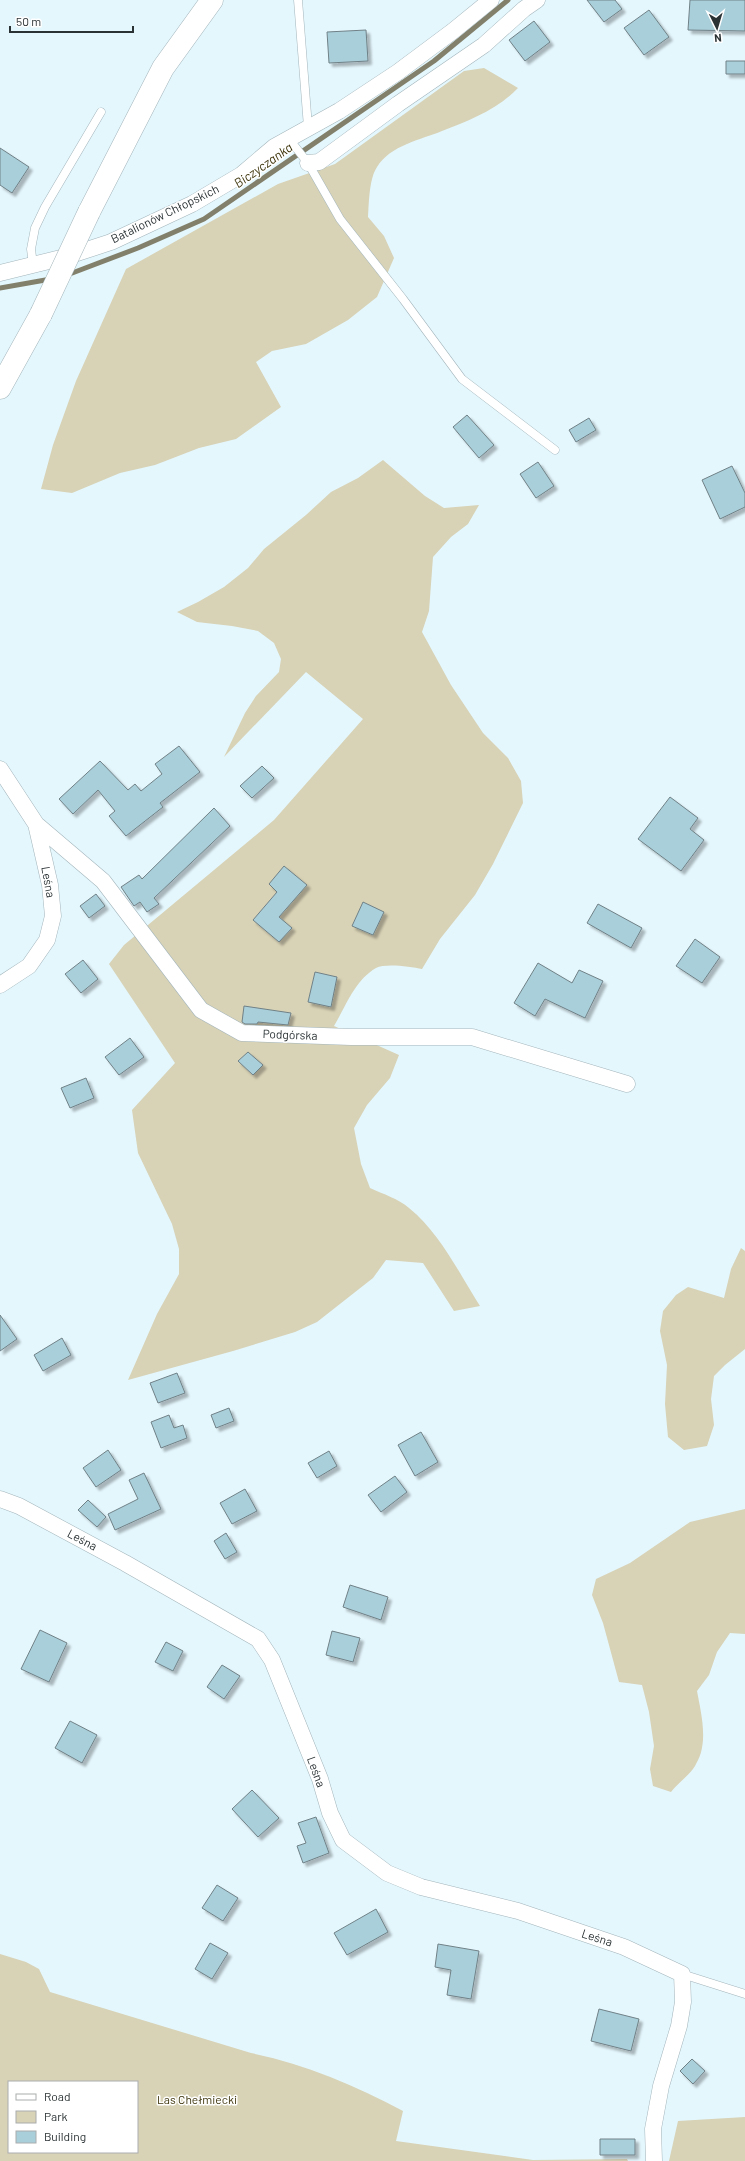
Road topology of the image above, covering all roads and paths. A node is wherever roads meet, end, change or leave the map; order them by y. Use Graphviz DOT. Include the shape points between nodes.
graph roads {
  1 [pos="212,0"];
  2 [pos="298,0"];
  3 [pos="491,0"];
  4 [pos="537,0"];
  5 [pos="101,112"];
  6 [pos="308,127"];
  7 [pos="291,141"];
  8 [pos="308,163"];
  9 [pos="33,265"];
  10 [pos="0,273"];
  11 [pos="0,388"];
  12 [pos="555,450"];
  13 [pos="0,769"];
  14 [pos="36,824"];
  15 [pos="0,985"];
  16 [pos="627,1084"];
  17 [pos="0,1498"];
  18 [pos="682,1974"];
  19 [pos="745,1994"];
  20 [pos="654,2161"];
  1 -- 11 [label="main road, bridge" via="164,68 89,212 41,314"];
  2 -- 6 [label="lane"];
  3 -- 6 [label="street, Batalionów Chłopskich" via="398,72 339,111"];
  4 -- 8 [label="street" via="478,50 398,104 320,162"];
  5 -- 9 [label="lane" via="34,228 31,249"];
  6 -- 7 [label="street, Batalionów Chłopskich"];
  7 -- 8 [label="lane"];
  7 -- 9 [label="street, Batalionów Chłopskich" via="274,147 241,175 192,204 111,242"];
  8 -- 12 [label="lane" via="340,219 462,379"];
  9 -- 10 [label="street, Batalionów Chłopskich"];
  13 -- 14 [label="street, Leśna"];
  14 -- 15 [label="street, Leśna" via="50,885 53,916 47,940 29,966"];
  14 -- 16 [label="street, Podgórska" via="103,881 201,1010 242,1033 351,1037 472,1037"];
  17 -- 18 [label="street, Leśna" via="125,1563 258,1639 272,1660 320,1779 330,1813 343,1840 386,1873 421,1888 518,1911 624,1947"];
  18 -- 19 [label="lane"];
  18 -- 20 [label="street" via="679,2026 661,2086 653,2129"];
}
